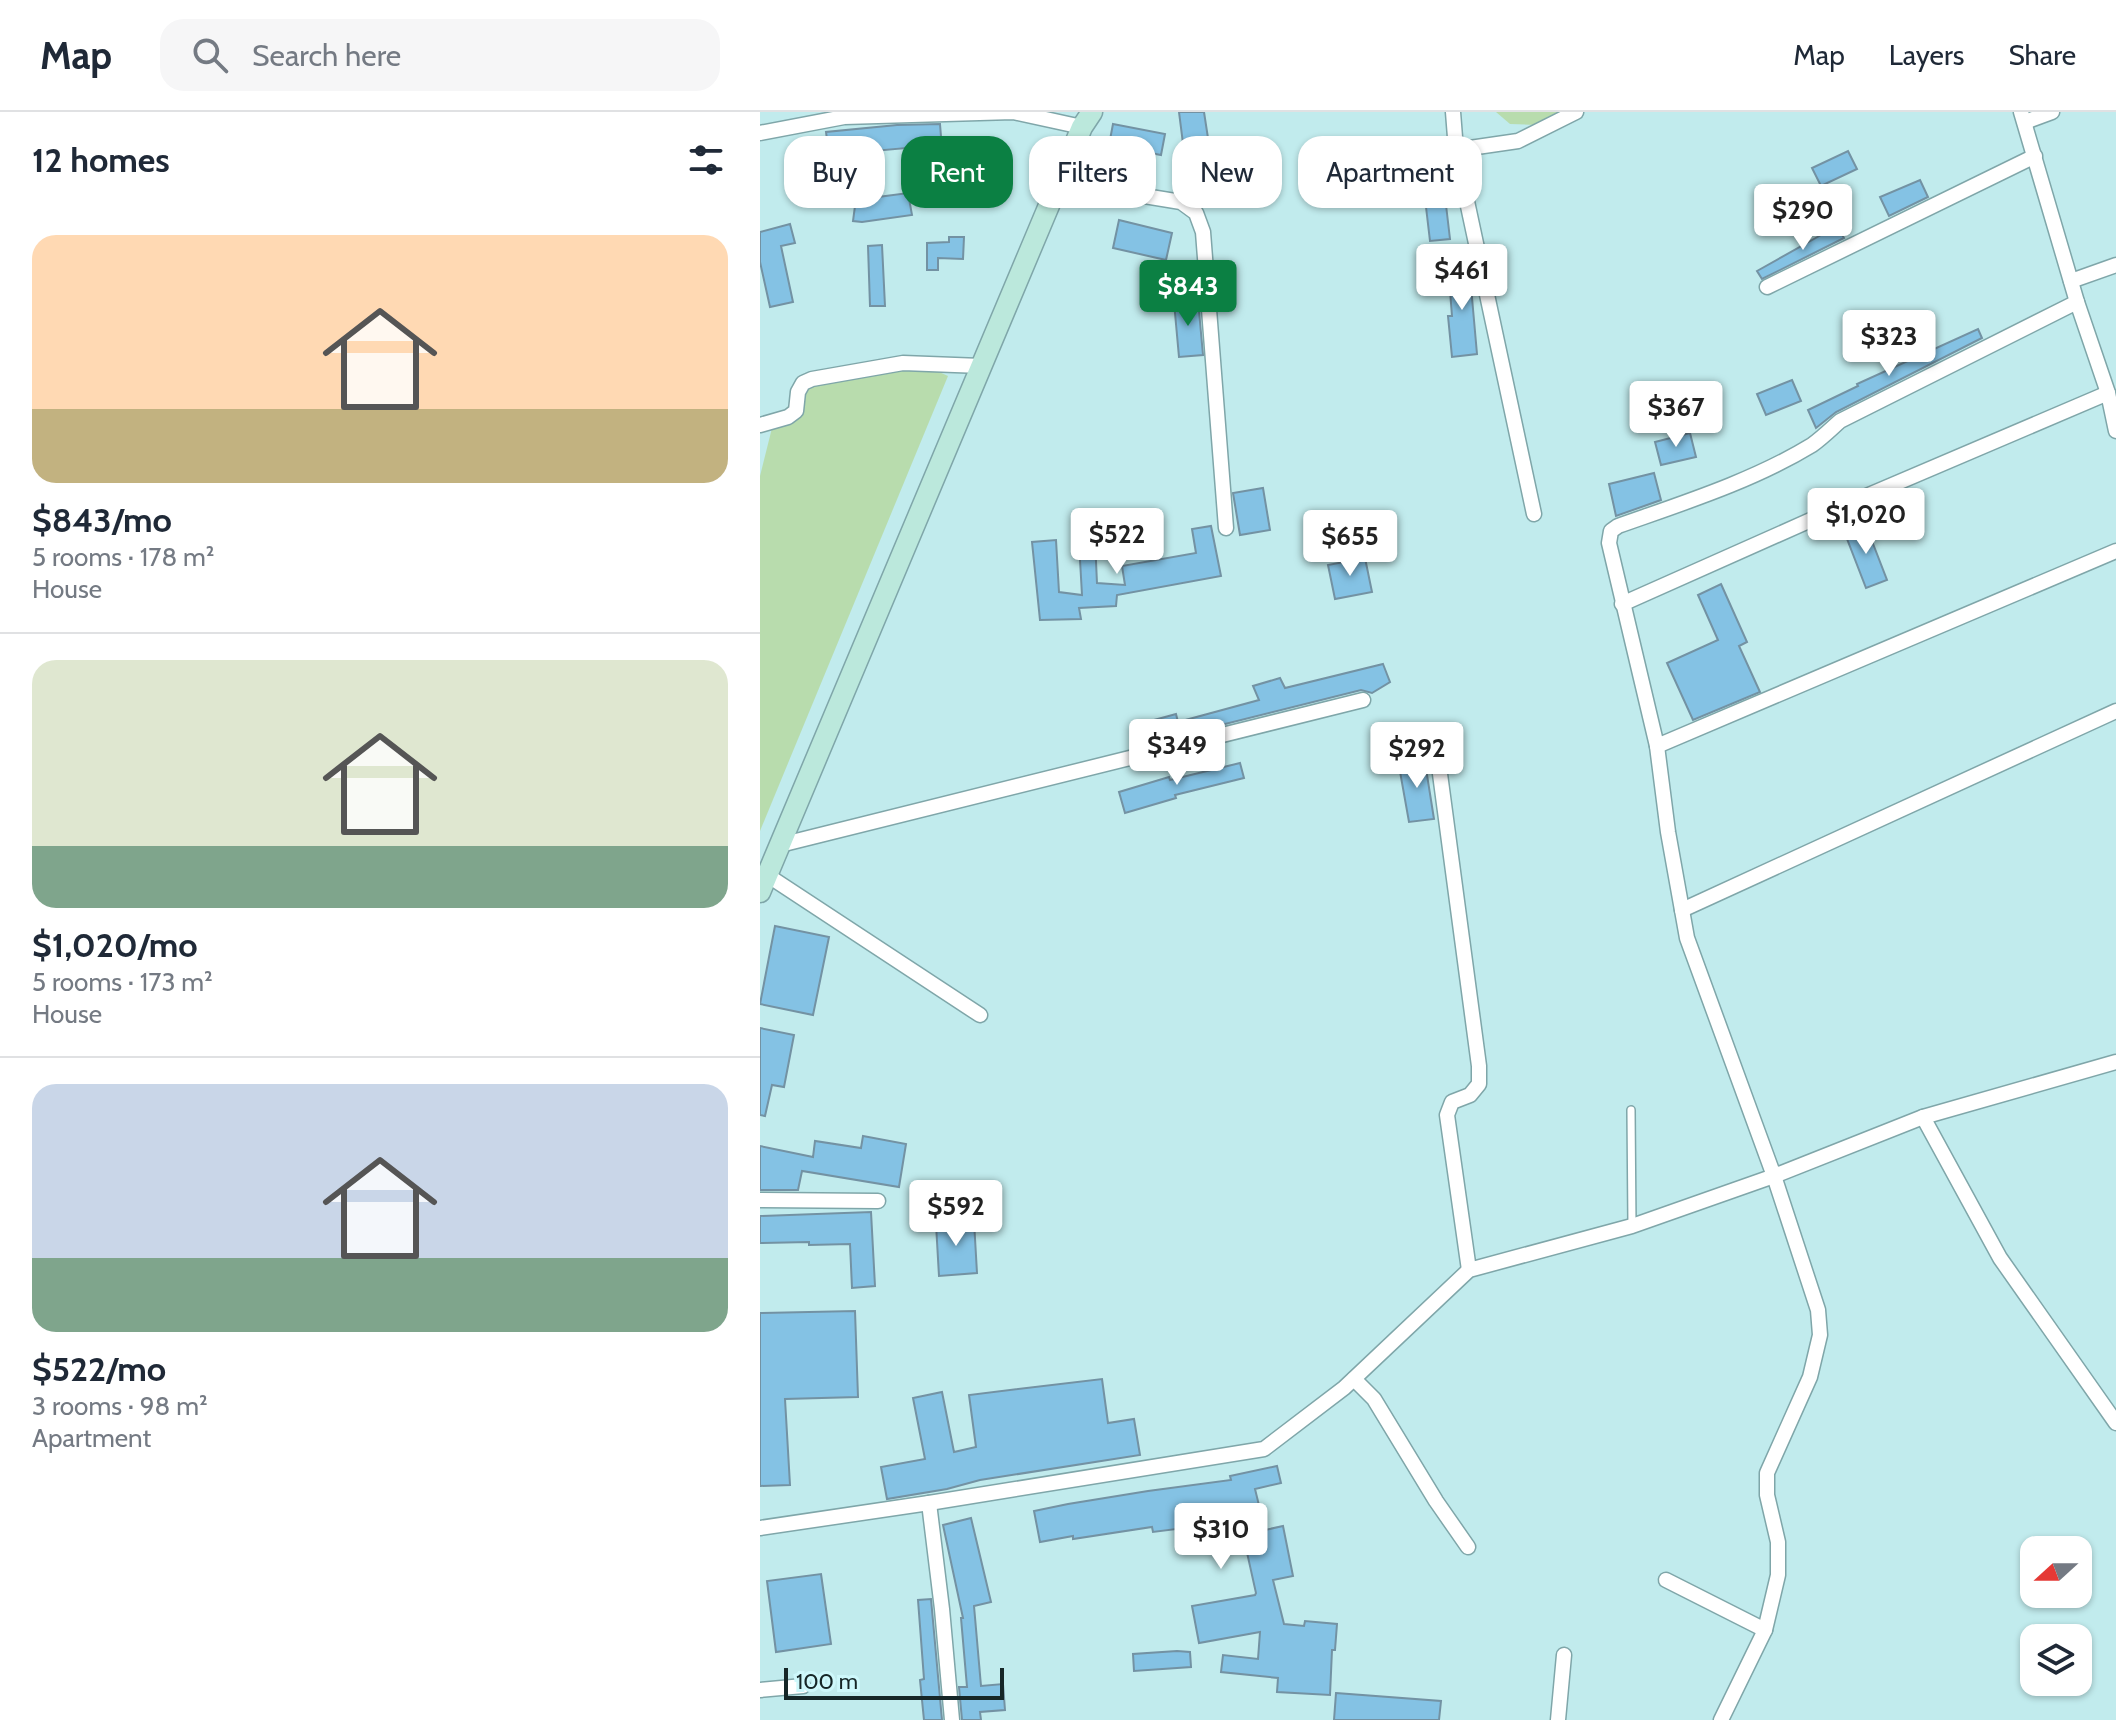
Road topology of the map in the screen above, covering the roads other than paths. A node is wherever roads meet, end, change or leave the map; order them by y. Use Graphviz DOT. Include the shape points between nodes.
graph roads {
  1 [pos="1013,112"];
  2 [pos="1453,112"];
  3 [pos="1576,112"];
  4 [pos="2052,112"];
  5 [pos="843,115"];
  6 [pos="2023,117"];
  7 [pos="1087,119"];
  8 [pos="760,133"];
  9 [pos="1455,136"];
  10 [pos="1482,146"];
  11 [pos="2035,156"];
  12 [pos="1156,198"];
  13 [pos="1048,208"];
  14 [pos="1468,208"];
  15 [pos="2116,265"];
  16 [pos="2071,281"];
  17 [pos="1767,287"];
  18 [pos="2077,302"];
  19 [pos="981,366"];
  20 [pos="2108,393"];
  21 [pos="760,425"];
  22 [pos="2116,431"];
  23 [pos="1534,514"];
  24 [pos="1226,528"];
  25 [pos="2116,551"];
  26 [pos="1622,604"];
  27 [pos="1363,700"];
  28 [pos="2116,711"];
  29 [pos="1436,744"];
  30 [pos="1657,746"];
  31 [pos="780,845"];
  32 [pos="764,884"];
  33 [pos="1682,910"];
  34 [pos="980,1015"];
  35 [pos="2116,1062"];
  36 [pos="1631,1110"];
  37 [pos="1923,1117"];
  38 [pos="1774,1176"];
  39 [pos="760,1200"];
  40 [pos="878,1201"];
  41 [pos="1632,1226"];
  42 [pos="1469,1270"];
  43 [pos="1354,1379"];
  44 [pos="2116,1423"];
  45 [pos="929,1503"];
  46 [pos="760,1528"];
  47 [pos="1468,1547"];
  48 [pos="1666,1580"];
  49 [pos="1765,1630"];
  50 [pos="1564,1655"];
  51 [pos="803,1686"];
  52 [pos="760,1690"];
  53 [pos="952,1720"];
  54 [pos="1558,1720"];
  55 [pos="1721,1720"];
  1 -- 5 [label="street"];
  1 -- 7 [label="street"];
  2 -- 9 [label="street"];
  3 -- 10 [label="street" via="1518,141"];
  4 -- 6 [label="street"];
  5 -- 8 [label="street"];
  6 -- 11 [label="street"];
  11 -- 16 [label="street"];
  11 -- 17 [label="street"];
  12 -- 24 [label="street" via="1181,202 1196,213 1203,232"];
  13 -- 19 [label="street"];
  14 -- 23 [label="street"];
  15 -- 16 [label="street"];
  16 -- 18 [label="street"];
  18 -- 20 [label="street"];
  18 -- 26 [label="street" via="1840,421 1784,460 1611,531"];
  19 -- 21 [label="street" via="903,363 812,379 798,392 796,411"];
  19 -- 31 [label="street"];
  20 -- 22 [label="street"];
  20 -- 26 [label="street"];
  25 -- 30 [label="street"];
  26 -- 30 [label="street"];
  27 -- 31 [label="street"];
  28 -- 33 [label="street"];
  29 -- 42 [label="street" via="1479,1066 1479,1084 1470,1095 1452,1102 1447,1115"];
  30 -- 33 [label="street"];
  31 -- 32 [label="street"];
  32 -- 34 [label="street"];
  33 -- 38 [label="street" via="1687,938"];
  35 -- 37 [label="street"];
  36 -- 41 [label="lane"];
  37 -- 38 [label="street"];
  37 -- 44 [label="street" via="2000,1258"];
  38 -- 41 [label="street"];
  38 -- 49 [label="street" via="1818,1310 1820,1335 1810,1377 1767,1473 1778,1575"];
  39 -- 40 [label="street"];
  41 -- 42 [label="street"];
  42 -- 43 [label="street"];
  43 -- 45 [label="street" via="1264,1449"];
  43 -- 47 [label="street" via="1374,1399"];
  45 -- 46 [label="street"];
  45 -- 53 [label="street"];
  48 -- 49 [label="street"];
  49 -- 55 [label="street"];
  50 -- 54 [label="street"];
  51 -- 52 [label="street"];
}
